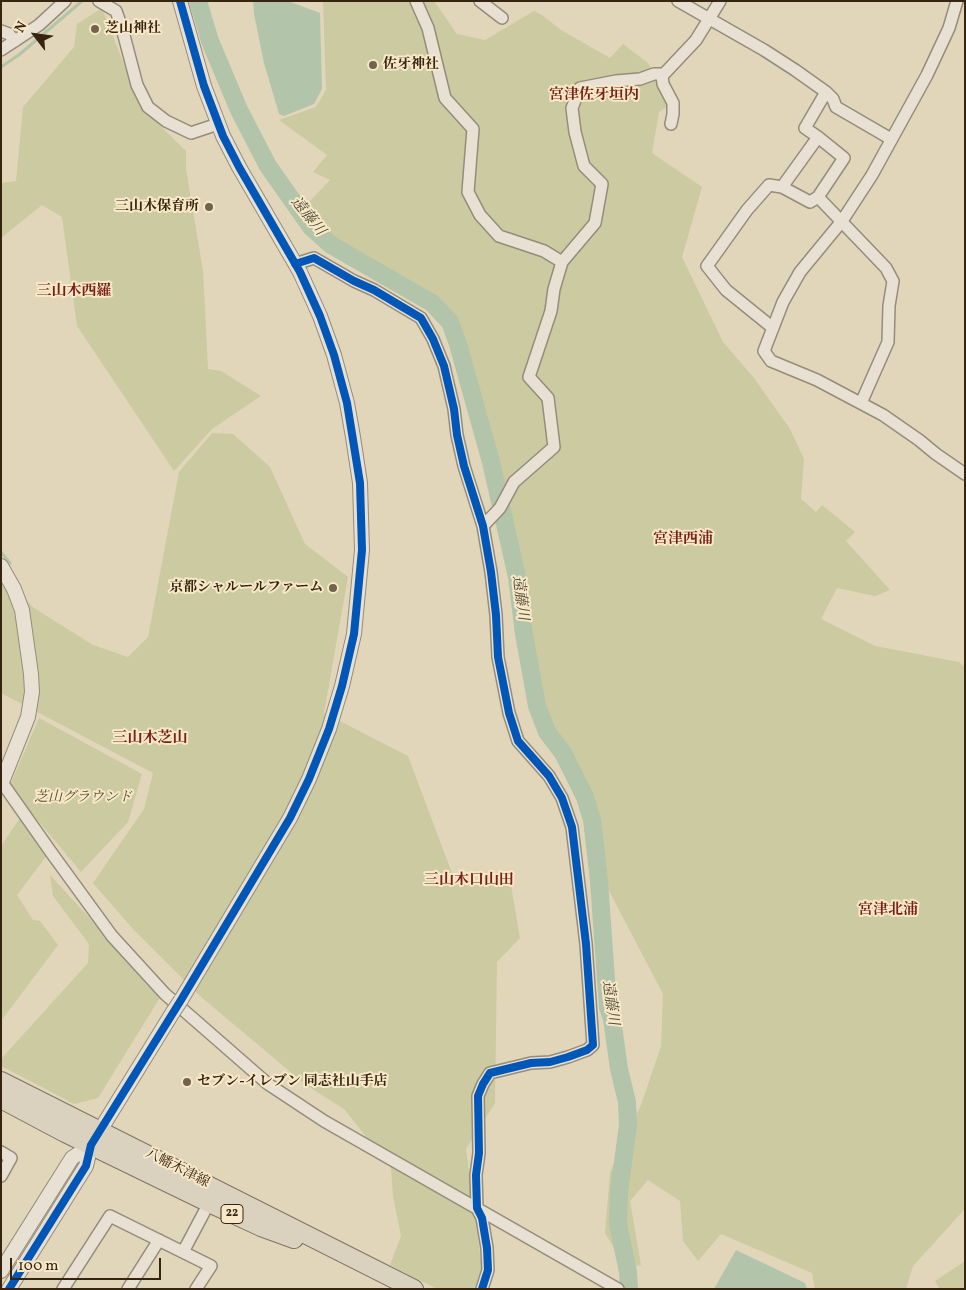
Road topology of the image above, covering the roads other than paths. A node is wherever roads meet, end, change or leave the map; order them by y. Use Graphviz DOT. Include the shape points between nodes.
graph roads {
  1 [pos="99,1"];
  2 [pos="180,1"];
  3 [pos="416,1"];
  4 [pos="480,1"];
  5 [pos="678,1"];
  6 [pos="720,1"];
  7 [pos="957,1"];
  8 [pos="60,2"];
  9 [pos="502,18"];
  10 [pos="710,20"];
  11 [pos="1,31"];
  12 [pos="15,41"];
  13 [pos="1,50"];
  14 [pos="662,75"];
  15 [pos="826,92"];
  16 [pos="218,124"];
  17 [pos="671,124"];
  18 [pos="818,137"];
  19 [pos="891,139"];
  20 [pos="782,187"];
  21 [pos="818,197"];
  22 [pos="842,221"];
  23 [pos="562,262"];
  24 [pos="295,264"];
  25 [pos="773,328"];
  26 [pos="861,403"];
  27 [pos="965,474"];
  28 [pos="483,526"];
  29 [pos="1,566"];
  30 [pos="2,781"];
  31 [pos="1,1081"];
  32 [pos="1,1099"];
  33 [pos="100,1130"];
  34 [pos="90,1145"];
  35 [pos="1,1152"];
  36 [pos="1,1176"];
  37 [pos="209,1203"];
  38 [pos="477,1208"];
  39 [pos="159,1240"];
  40 [pos="184,1252"];
  41 [pos="1,1271"];
  42 [pos="378,1271"];
  43 [pos="9,1289"];
  44 [pos="63,1289"];
  45 [pos="128,1289"];
  46 [pos="196,1289"];
  47 [pos="414,1289"];
  48 [pos="482,1289"];
  49 [pos="618,1289"];
  1 -- 16 [label="street" via="116,11 137,85 148,107 166,121 191,133"];
  2 -- 16 [label="street"];
  3 -- 23 [label="street" via="428,28 445,98 473,128 468,192 480,215 499,236 544,251"];
  4 -- 9 [label="street"];
  5 -- 10 [label="street"];
  6 -- 10 [label="street"];
  7 -- 19 [label="street" via="949,28 927,75"];
  8 -- 12 [label="street" via="39,25"];
  10 -- 14 [label="street" via="696,40"];
  10 -- 15 [label="street" via="764,50"];
  11 -- 12 [label="street"];
  12 -- 13 [label="street"];
  14 -- 17 [label="street" via="673,103"];
  14 -- 23 [label="street" via="580,88 572,108 575,132 584,166 602,184 595,223"];
  15 -- 18 [label="street" via="805,128"];
  15 -- 19 [label="street" via="836,107"];
  16 -- 24 [label="street"];
  18 -- 20 [label="street"];
  18 -- 21 [label="street" via="844,158"];
  19 -- 22 [label="street"];
  20 -- 21 [label="street" via="810,202"];
  20 -- 25 [label="street" via="769,186 747,210 707,266 726,290"];
  21 -- 22 [label="street"];
  22 -- 25 [label="street" via="800,272"];
  22 -- 26 [label="street" via="886,268 893,281 888,342"];
  23 -- 28 [label="street" via="551,311 529,376 548,398 554,447 514,482 500,508"];
  24 -- 28 [label="street" via="314,258 421,318 444,366 464,466"];
  24 -- 33 [label="street, bridge" via="334,355 353,436 360,483 362,550 354,634 329,729 290,818"];
  25 -- 26 [label="street" via="764,351 771,361"];
  26 -- 27 [label="street"];
  28 -- 38 [label="street" via="493,589 498,657 518,741 549,776 562,798 572,826 586,944 593,1045 550,1062 490,1073 478,1096"];
  29 -- 30 [label="street" via="22,610 32,692 28,716"];
  30 -- 38 [label="street" via="112,936 165,994 268,1084 324,1121"];
  31 -- 33 [label="main road, 八幡木津線 / 22"];
  32 -- 34 [label="main road, 八幡木津線 / 22"];
  33 -- 34 [label="street"];
  33 -- 42 [label="main road, 八幡木津線 / 22"];
  34 -- 37 [label="main road, 八幡木津線 / 22"];
  34 -- 41 [label="street" via="72,1158"];
  34 -- 43 [label="street" via="86,1166"];
  35 -- 36 [label="street" via="11,1158"];
  37 -- 40 [label="street"];
  37 -- 42 [label="main road, 八幡木津線 / 22" via="261,1227"];
  38 -- 48 [label="street" via="488,1248 488,1270"];
  38 -- 49 [label="street"];
  39 -- 40 [label="street"];
  39 -- 44 [label="street" via="110,1216"];
  39 -- 45 [label="street"];
  40 -- 46 [label="street" via="211,1266"];
  42 -- 47 [label="main road, 八幡木津線 / 22"];
}
